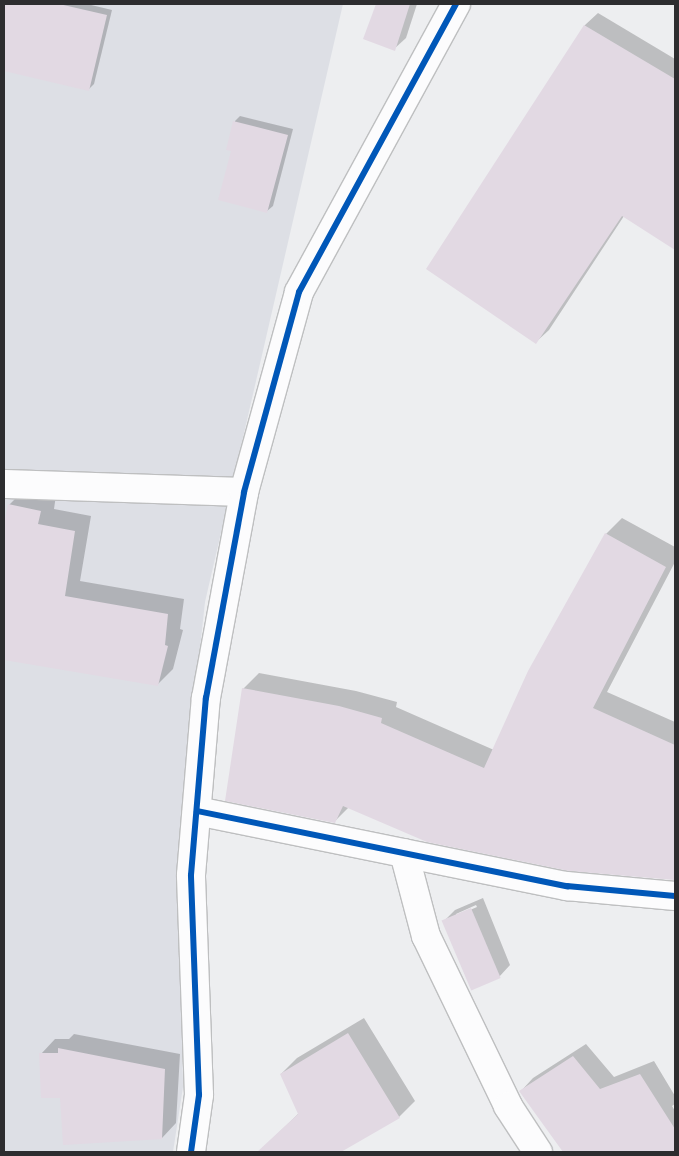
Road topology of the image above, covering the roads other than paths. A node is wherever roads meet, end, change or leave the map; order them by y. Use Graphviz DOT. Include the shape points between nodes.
graph roads {
  1 [pos="456,4"];
  2 [pos="4,484"];
  3 [pos="244,492"];
  4 [pos="197,811"];
  5 [pos="404,853"];
  6 [pos="675,896"];
  7 [pos="191,1152"];
  8 [pos="538,1152"];
  1 -- 3 [label="street" via="299,292"];
  2 -- 3 [label="street"];
  3 -- 4 [label="street" via="206,698"];
  4 -- 5 [label="street"];
  4 -- 7 [label="street" via="191,875 199,1095"];
  5 -- 6 [label="street" via="566,886"];
  5 -- 8 [label="street" via="426,936 508,1106"];
}
